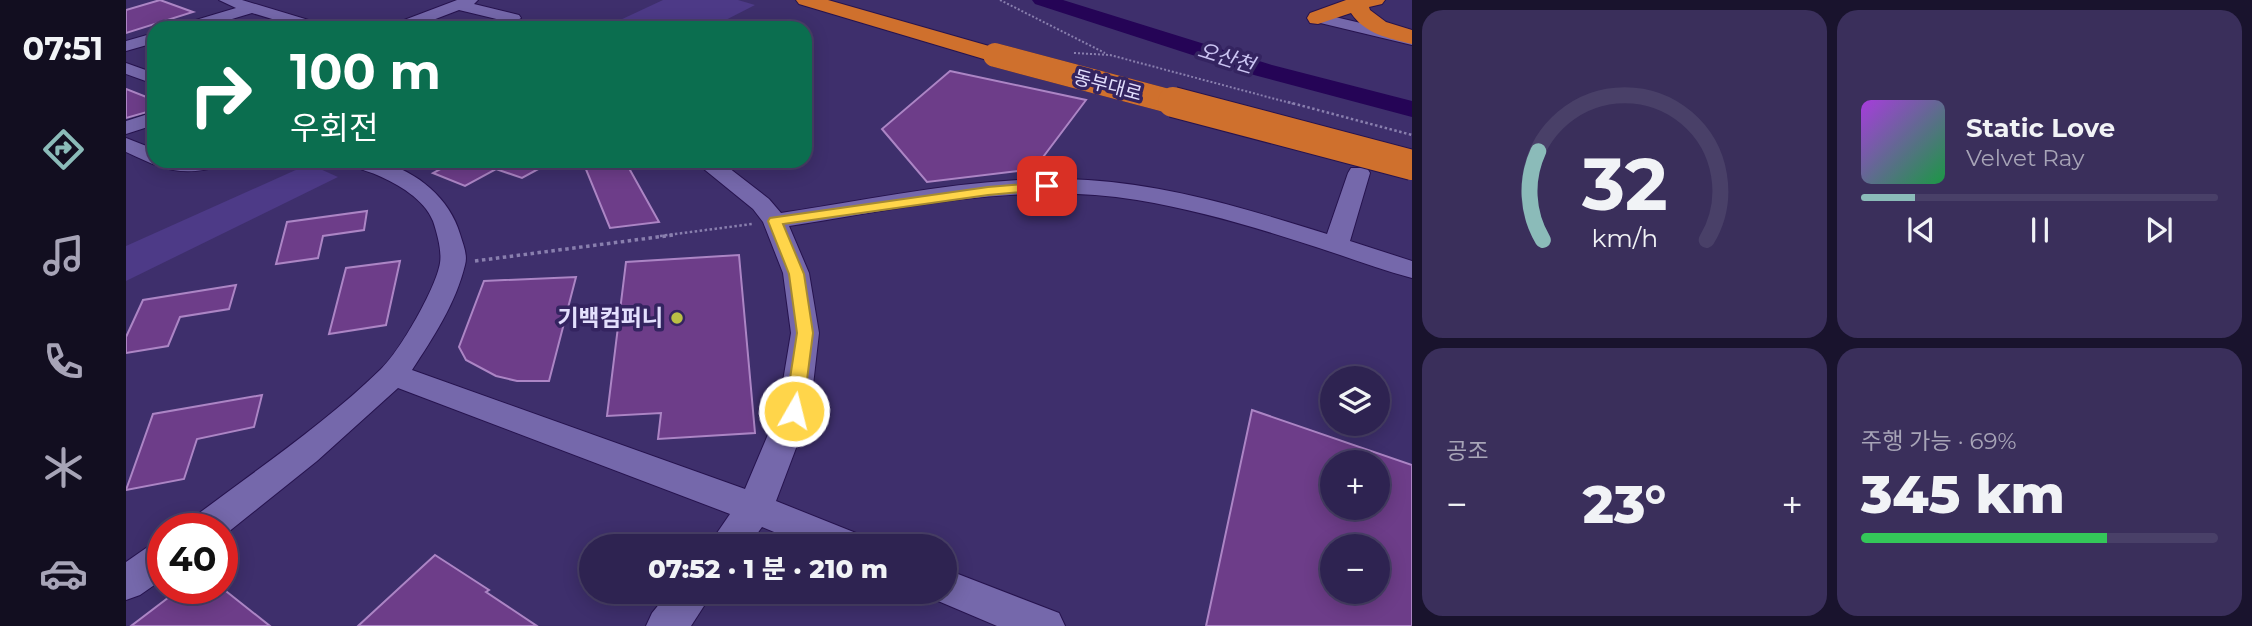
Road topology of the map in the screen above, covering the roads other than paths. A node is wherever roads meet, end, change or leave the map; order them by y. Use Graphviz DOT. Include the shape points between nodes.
graph roads {
  1 [pos="226,0"];
  2 [pos="806,0"];
  3 [pos="844,0"];
  4 [pos="1366,1"];
  5 [pos="465,3"];
  6 [pos="251,8"];
  7 [pos="1318,18"];
  8 [pos="513,19"];
  9 [pos="208,21"];
  10 [pos="295,21"];
  11 [pos="416,21"];
  12 [pos="1412,39"];
  13 [pos="147,40"];
  14 [pos="126,46"];
  15 [pos="997,49"];
  16 [pos="126,68"];
  17 [pos="147,76"];
  18 [pos="147,120"];
  19 [pos="126,128"];
  20 [pos="126,144"];
  21 [pos="1412,147"];
  22 [pos="147,154"];
  23 [pos="1412,165"];
  24 [pos="378,168"];
  25 [pos="714,168"];
  26 [pos="1359,173"];
  27 [pos="775,221"];
  28 [pos="1336,246"];
  29 [pos="1412,271"];
  30 [pos="394,375"];
  31 [pos="755,508"];
  32 [pos="226,513"];
  33 [pos="736,534"];
  34 [pos="819,534"];
  35 [pos="147,569"];
  36 [pos="126,583"];
  37 [pos="957,591"];
  38 [pos="684,604"];
  39 [pos="667,626"];
  40 [pos="1044,626"];
  1 -- 6 [label="street"];
  2 -- 15 [label="highway, 동부대로"];
  3 -- 15 [label="highway, 동부대로"];
  4 -- 7 [label="highway"];
  4 -- 12 [label="highway" via="1359,12 1369,23"];
  5 -- 8 [label="street"];
  5 -- 11 [label="street"];
  6 -- 9 [label="street"];
  6 -- 10 [label="street"];
  7 -- 12 [label="street"];
  13 -- 14 [label="street"];
  15 -- 21 [label="highway, 동부대로"];
  15 -- 23 [label="highway, 동부대로, bridge"];
  16 -- 17 [label="street"];
  18 -- 19 [label="street"];
  20 -- 22 [label="street"];
  24 -- 30 [label="street" via="425,193 444,219 453,252 453,264 429,321"];
  25 -- 27 [label="street"];
  26 -- 28 [label="street"];
  27 -- 28 [label="street" via="1047,186 1119,191 1216,209"];
  27 -- 31 [label="street" via="796,274 805,333 794,411"];
  28 -- 29 [label="street"];
  30 -- 31 [label="street"];
  30 -- 32 [label="street"];
  31 -- 33 [label="street"];
  31 -- 34 [label="street"];
  35 -- 36 [label="street"];
  37 -- 40 [label="street"];
  38 -- 39 [label="street"];
}
